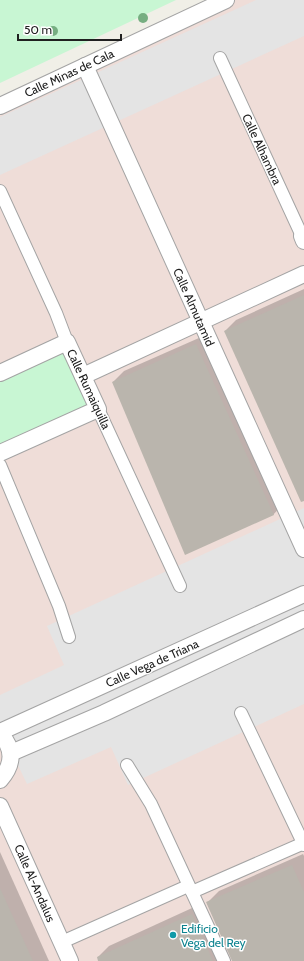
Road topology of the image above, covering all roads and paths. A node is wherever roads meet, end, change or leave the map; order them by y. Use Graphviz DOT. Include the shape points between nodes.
graph roads {
  1 [pos="226,0"];
  2 [pos="220,58"];
  3 [pos="84,66"];
  4 [pos="0,106"];
  5 [pos="0,191"];
  6 [pos="303,237"];
  7 [pos="304,274"];
  8 [pos="200,322"];
  9 [pos="67,342"];
  10 [pos="0,373"];
  11 [pos="82,376"];
  12 [pos="98,409"];
  13 [pos="0,453"];
  14 [pos="0,465"];
  15 [pos="304,549"];
  16 [pos="180,586"];
  17 [pos="304,594"];
  18 [pos="304,620"];
  19 [pos="69,637"];
  20 [pos="241,713"];
  21 [pos="0,733"];
  22 [pos="11,753"];
  23 [pos="127,765"];
  24 [pos="0,780"];
  25 [pos="0,806"];
  26 [pos="304,844"];
  27 [pos="190,889"];
  28 [pos="62,942"];
  29 [pos="70,961"];
  30 [pos="224,961"];
  1 -- 3 [label="street, Calle Minas de Cala"];
  2 -- 6 [label="street, Calle Alhambra"];
  3 -- 4 [label="street, Calle Minas de Cala"];
  3 -- 8 [label="street, Calle Almutamid"];
  5 -- 9 [label="street, Calle Rumaiquilla"];
  7 -- 8 [label="street"];
  8 -- 11 [label="street"];
  8 -- 15 [label="street, Calle Almutamid"];
  9 -- 10 [label="street"];
  9 -- 11 [label="street, Calle Rumaiquilla"];
  11 -- 12 [label="street, Calle Rumaiquilla"];
  12 -- 13 [label="street"];
  12 -- 16 [label="street, Calle Rumaiquilla"];
  14 -- 19 [label="street" via="59,606"];
  17 -- 21 [label="street, Calle Vega de Triana"];
  18 -- 22 [label="street, Calle Vega de Triana" via="104,713"];
  20 -- 26 [label="street"];
  21 -- 22 [label="street"];
  22 -- 24 [label="street" via="10,764"];
  23 -- 27 [label="street" via="151,804"];
  25 -- 28 [label="street, Calle Al-Andalus"];
  26 -- 27 [label="street"];
  27 -- 28 [label="street"];
  27 -- 30 [label="street"];
  28 -- 29 [label="street, Calle Al-Andalus"];
}
